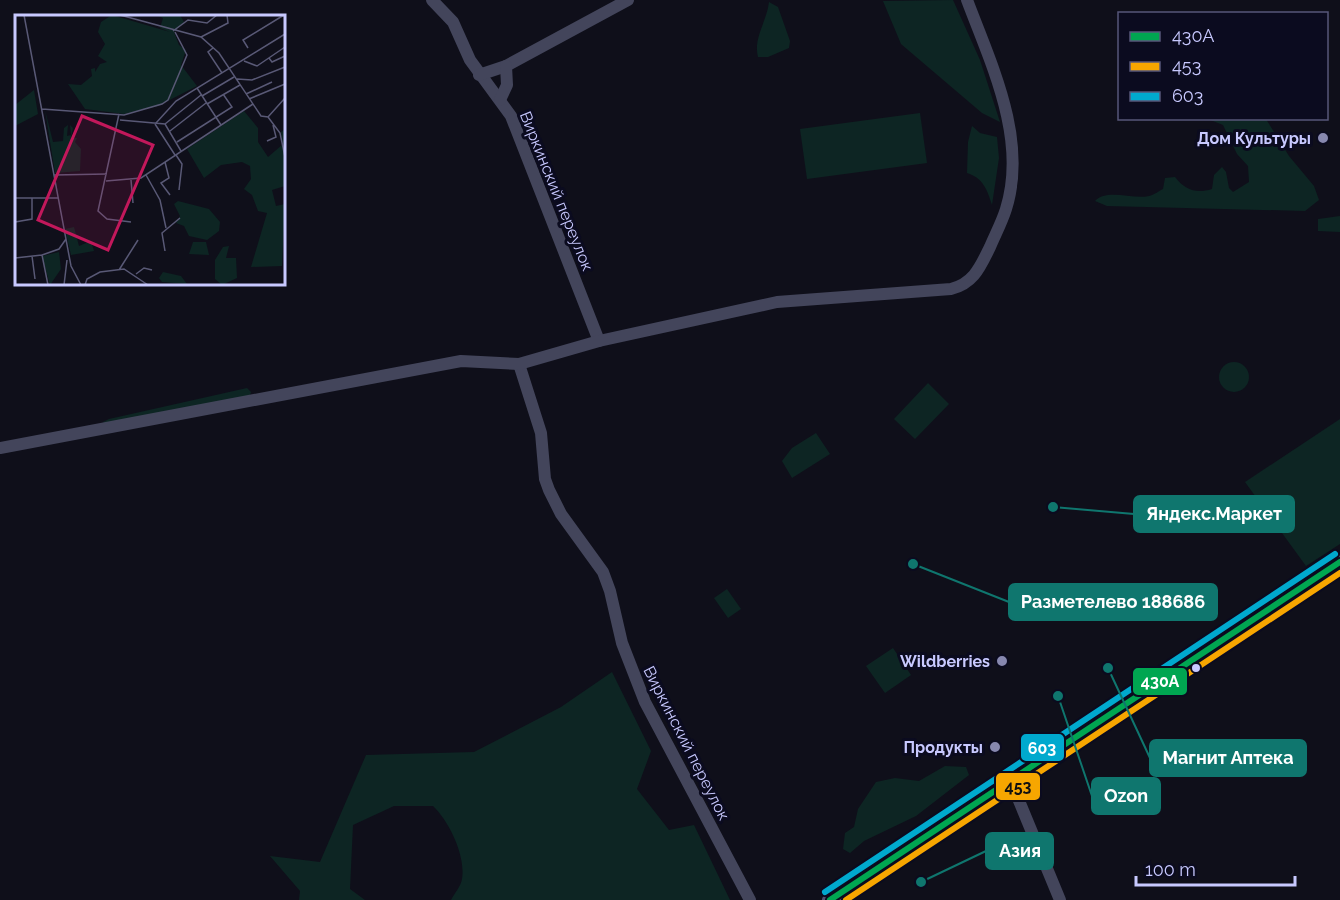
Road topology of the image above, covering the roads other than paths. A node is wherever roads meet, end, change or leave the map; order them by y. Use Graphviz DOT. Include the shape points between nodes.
graph roads {
  1 [pos="432,0"];
  2 [pos="628,0"];
  3 [pos="967,0"];
  4 [pos="506,66"];
  5 [pos="479,75"];
  6 [pos="500,100"];
  7 [pos="599,341"];
  8 [pos="519,364"];
  9 [pos="0,448"];
  10 [pos="1340,562"];
  11 [pos="1010,779"];
  12 [pos="750,900"];
  13 [pos="830,900"];
  14 [pos="1060,900"];
  1 -- 5 [label="street, Виркинский переулок" via="453,22"];
  2 -- 4 [label="street"];
  3 -- 7 [label="street" via="1001,93 1012,155 1006,209 971,279 951,289 777,302"];
  4 -- 5 [label="street"];
  4 -- 6 [label="street" via="507,86"];
  5 -- 6 [label="street, Виркинский переулок"];
  6 -- 7 [label="street, Виркинский переулок" via="524,145"];
  7 -- 8 [label="street"];
  8 -- 9 [label="street" via="461,361"];
  8 -- 12 [label="street, Виркинский переулок" via="541,433 549,490 561,514 603,572 622,643 645,702"];
  10 -- 11 [label="main road"];
  11 -- 13 [label="main road"];
  11 -- 14 [label="street"];
}
